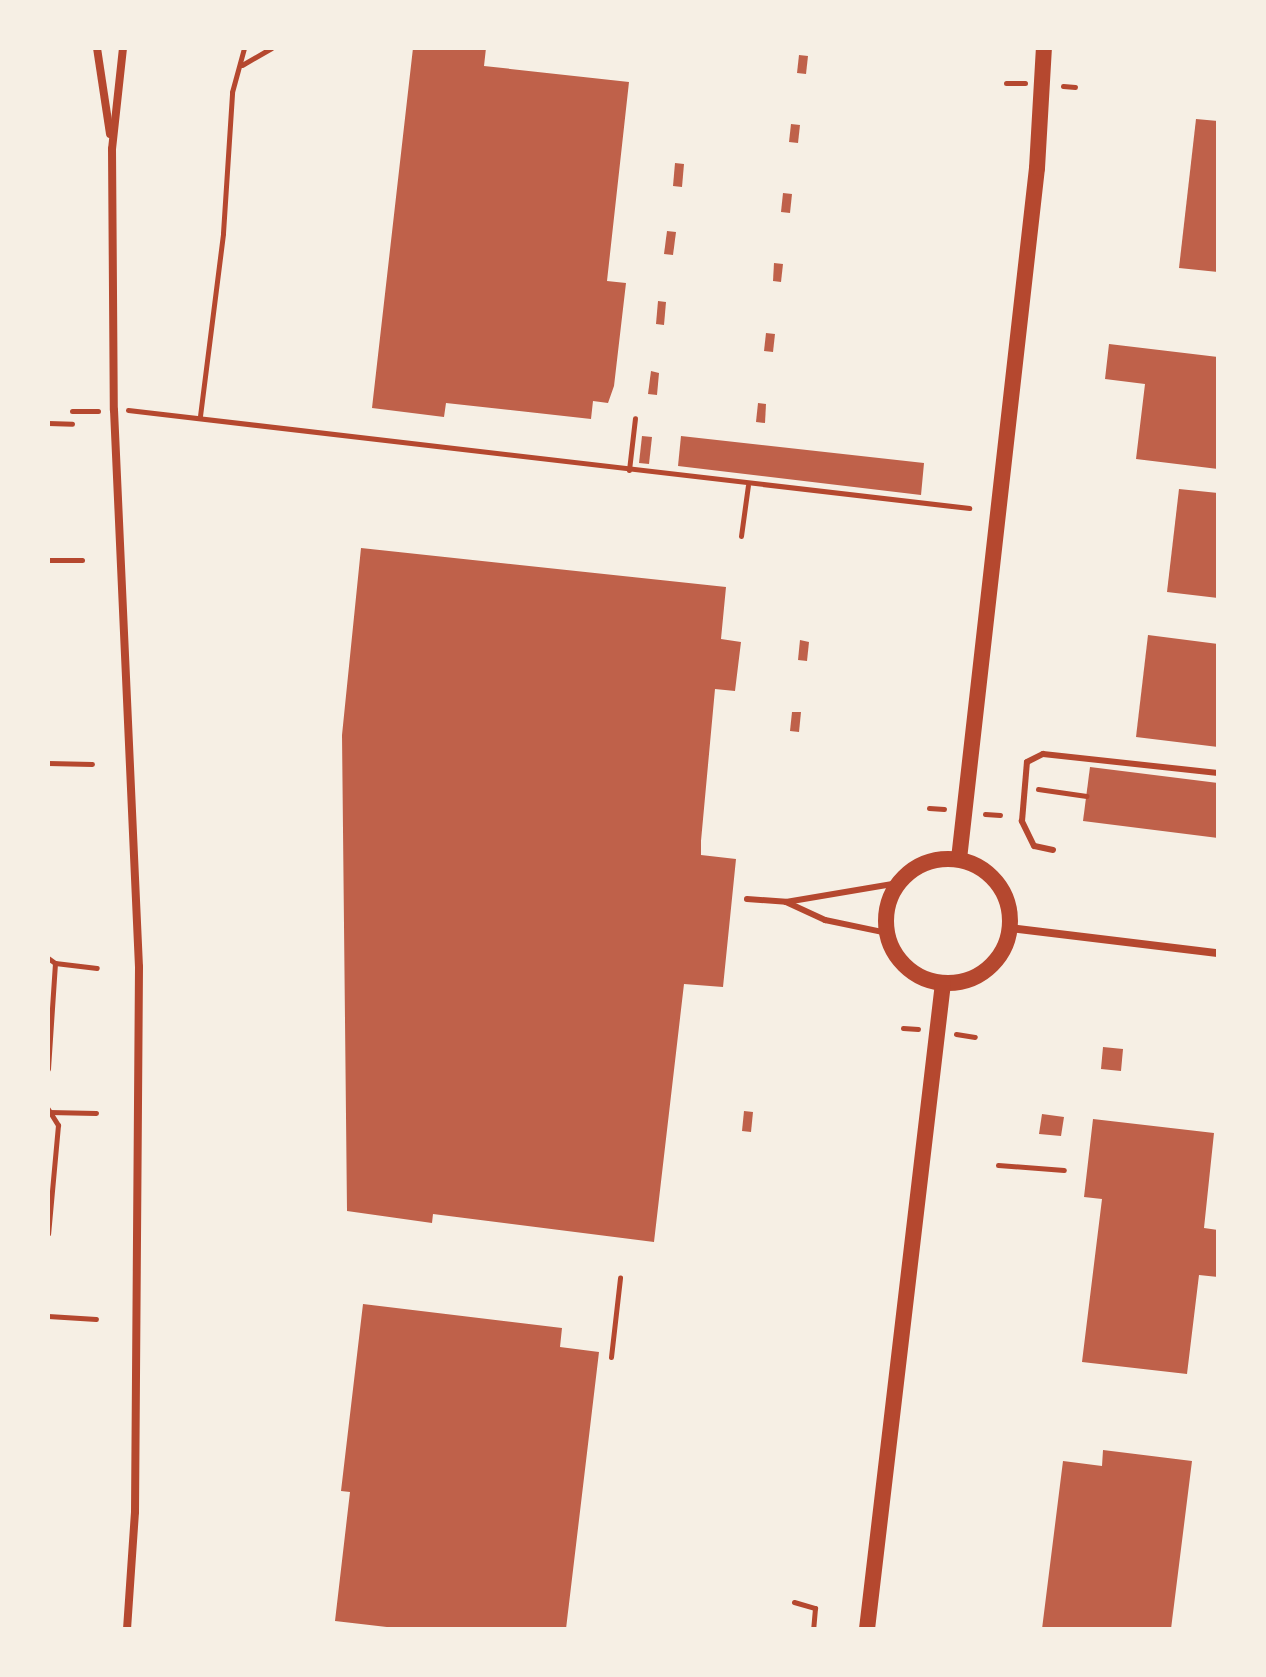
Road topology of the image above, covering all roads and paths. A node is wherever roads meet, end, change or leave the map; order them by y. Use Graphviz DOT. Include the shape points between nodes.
graph roads {
  1 [pos="97,48"];
  2 [pos="123,48"];
  3 [pos="244,48"];
  4 [pos="271,48"];
  5 [pos="1044,48"];
  6 [pos="241,66"];
  7 [pos="112,149"];
  8 [pos="114,410"];
  9 [pos="72,411"];
  10 [pos="200,416"];
  11 [pos="635,418"];
  12 [pos="48,423"];
  13 [pos="72,424"];
  14 [pos="629,470"];
  15 [pos="748,485"];
  16 [pos="969,508"];
  17 [pos="741,536"];
  18 [pos="48,560"];
  19 [pos="82,560"];
  20 [pos="48,763"];
  21 [pos="92,764"];
  22 [pos="1218,773"];
  23 [pos="1053,850"];
  24 [pos="959,859"];
  25 [pos="898,883"];
  26 [pos="747,899"];
  27 [pos="786,902"];
  28 [pos="1010,928"];
  29 [pos="887,933"];
  30 [pos="1218,953"];
  31 [pos="48,958"];
  32 [pos="55,963"];
  33 [pos="97,968"];
  34 [pos="51,977"];
  35 [pos="943,983"];
  36 [pos="49,1042"];
  37 [pos="48,1069"];
  38 [pos="49,1110"];
  39 [pos="96,1113"];
  40 [pos="51,1120"];
  41 [pos="998,1165"];
  42 [pos="1064,1170"];
  43 [pos="50,1185"];
  44 [pos="48,1234"];
  45 [pos="620,1278"];
  46 [pos="48,1316"];
  47 [pos="96,1319"];
  48 [pos="611,1357"];
  49 [pos="794,1602"];
  50 [pos="127,1629"];
  51 [pos="813,1629"];
  52 [pos="867,1629"];
  1 -- 7 [label="street"];
  2 -- 7 [label="street"];
  3 -- 6 [label="path"];
  4 -- 6 [label="path"];
  5 -- 24 [label="main road" via="1037,168"];
  6 -- 10 [label="path" via="232,92 223,233"];
  7 -- 8 [label="street"];
  8 -- 9 [label="path"];
  8 -- 10 [label="path"];
  8 -- 50 [label="street" via="139,967 138,1323"];
  10 -- 14 [label="path"];
  11 -- 14 [label="path"];
  12 -- 13 [label="path"];
  14 -- 15 [label="path"];
  15 -- 16 [label="path"];
  15 -- 17 [label="path"];
  18 -- 19 [label="path"];
  20 -- 21 [label="path"];
  22 -- 23 [label="lane" via="1043,754 1027,762 1022,821 1034,846"];
  24 -- 25 [label="main road" via="925,862"];
  24 -- 28 [label="main road" via="977,865 998,884 1010,910"];
  25 -- 27 [label="lane"];
  25 -- 29 [label="main road" via="886,915"];
  26 -- 27 [label="lane"];
  27 -- 29 [label="lane" via="825,920"];
  28 -- 30 [label="street"];
  28 -- 35 [label="main road" via="990,967 976,977"];
  29 -- 35 [label="main road" via="907,967"];
  31 -- 32 [label="path"];
  32 -- 33 [label="path"];
  32 -- 34 [label="path"];
  34 -- 36 [label="path"];
  35 -- 52 [label="main road"];
  36 -- 37 [label="path"];
  38 -- 39 [label="path"];
  38 -- 40 [label="path"];
  40 -- 43 [label="path"];
  41 -- 42 [label="path"];
  43 -- 44 [label="path"];
  45 -- 48 [label="path"];
  46 -- 47 [label="path"];
  49 -- 51 [label="path" via="815,1608"];
}
